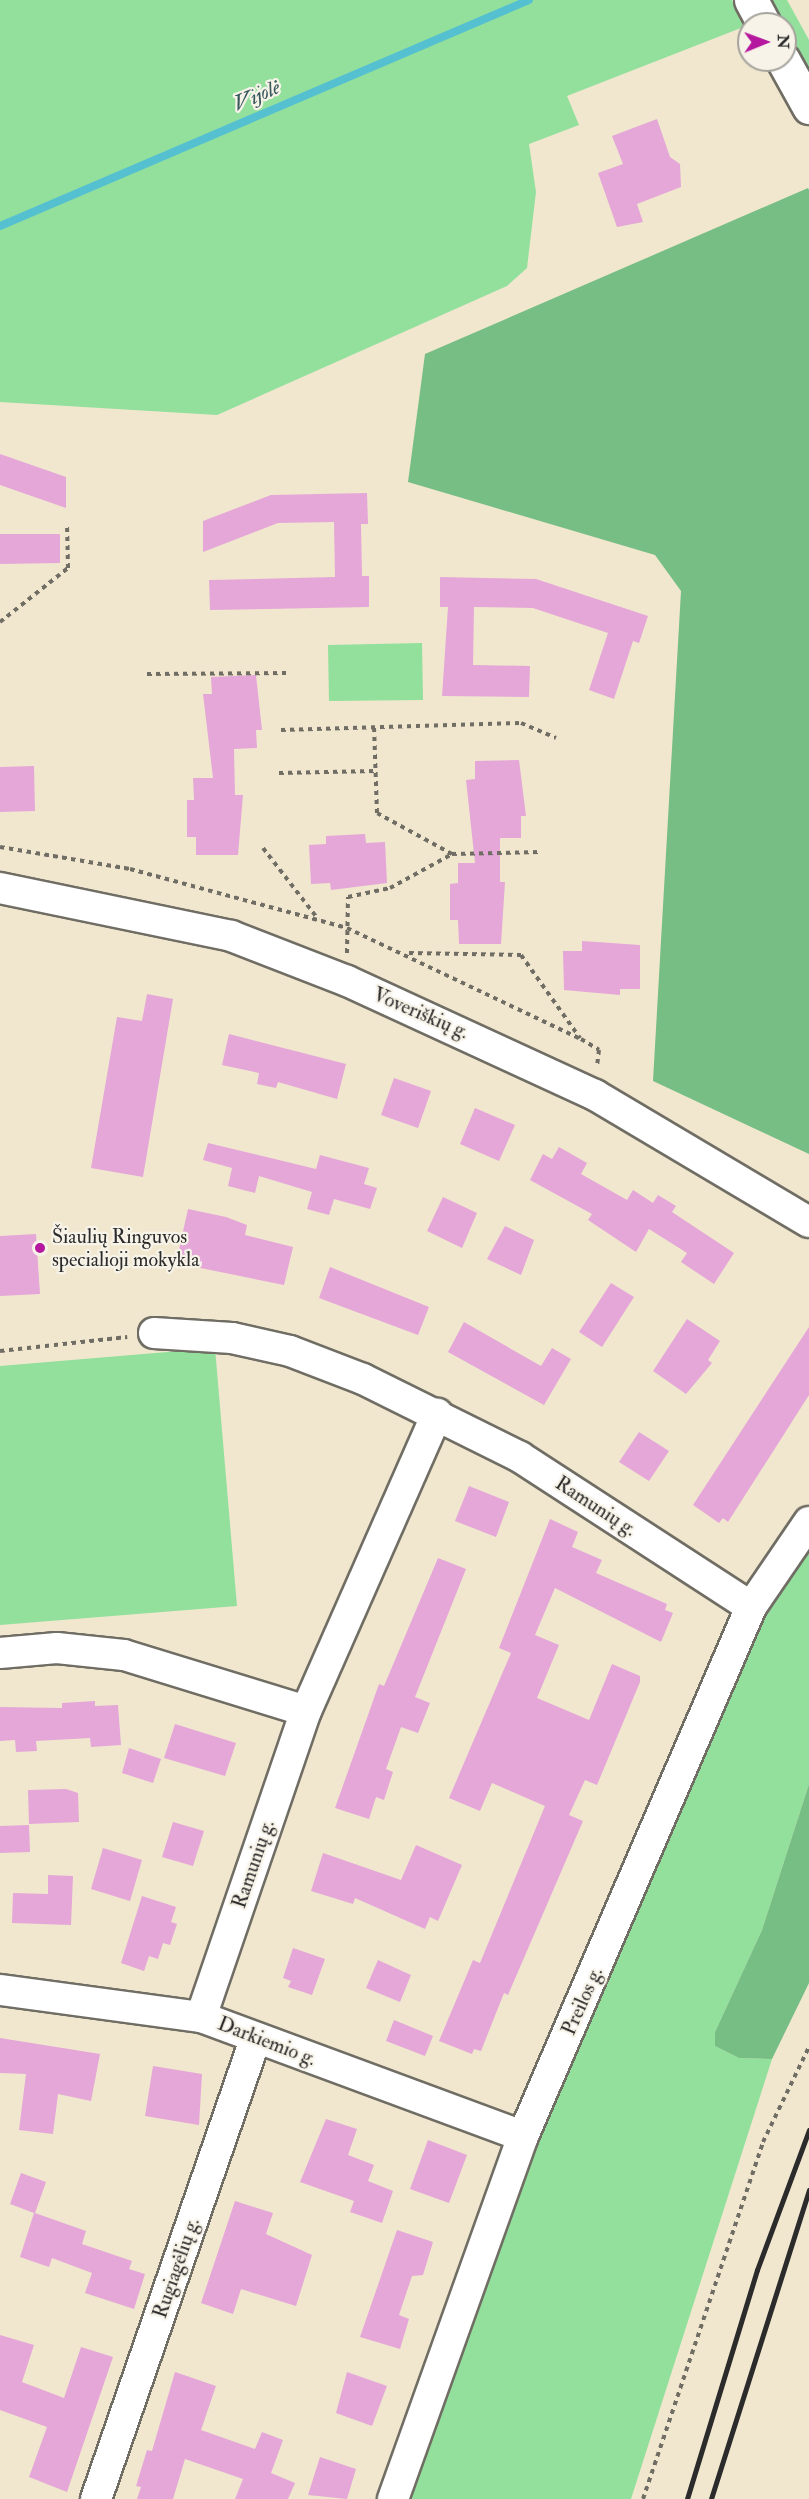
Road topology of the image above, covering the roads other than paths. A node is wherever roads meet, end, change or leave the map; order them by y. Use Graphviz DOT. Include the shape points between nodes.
graph roads {
  1 [pos="790,72"];
  2 [pos="809,107"];
  3 [pos="0,888"];
  4 [pos="809,1222"];
  5 [pos="154,1333"];
  6 [pos="437,1414"];
  7 [pos="809,1522"];
  8 [pos="751,1607"];
  9 [pos="0,1653"];
  10 [pos="306,1711"];
  11 [pos="0,1990"];
  12 [pos="201,2017"];
  13 [pos="256,2038"];
  14 [pos="523,2136"];
  15 [pos="96,2499"];
  16 [pos="393,2499"];
  1 -- 2 [label="main road"];
  3 -- 4 [label="street, Voveriškių g." via="231,936 347,981 595,1095"];
  5 -- 6 [label="street, Ramunių g." via="232,1338 290,1351"];
  6 -- 8 [label="street, Ramunių g." via="520,1457"];
  6 -- 10 [label="street, Ramunių g."];
  7 -- 8 [label="street, Preilos g."];
  8 -- 14 [label="street, Preilos g."];
  9 -- 10 [label="street" via="57,1648 124,1655"];
  10 -- 12 [label="street, Ramunių g."];
  11 -- 12 [label="street, Darkiemio g."];
  12 -- 13 [label="street, Darkiemio g."];
  13 -- 14 [label="street, Darkiemio g."];
  13 -- 15 [label="street, Rugiagėlių g."];
  14 -- 16 [label="street, Preilos g."];
}
